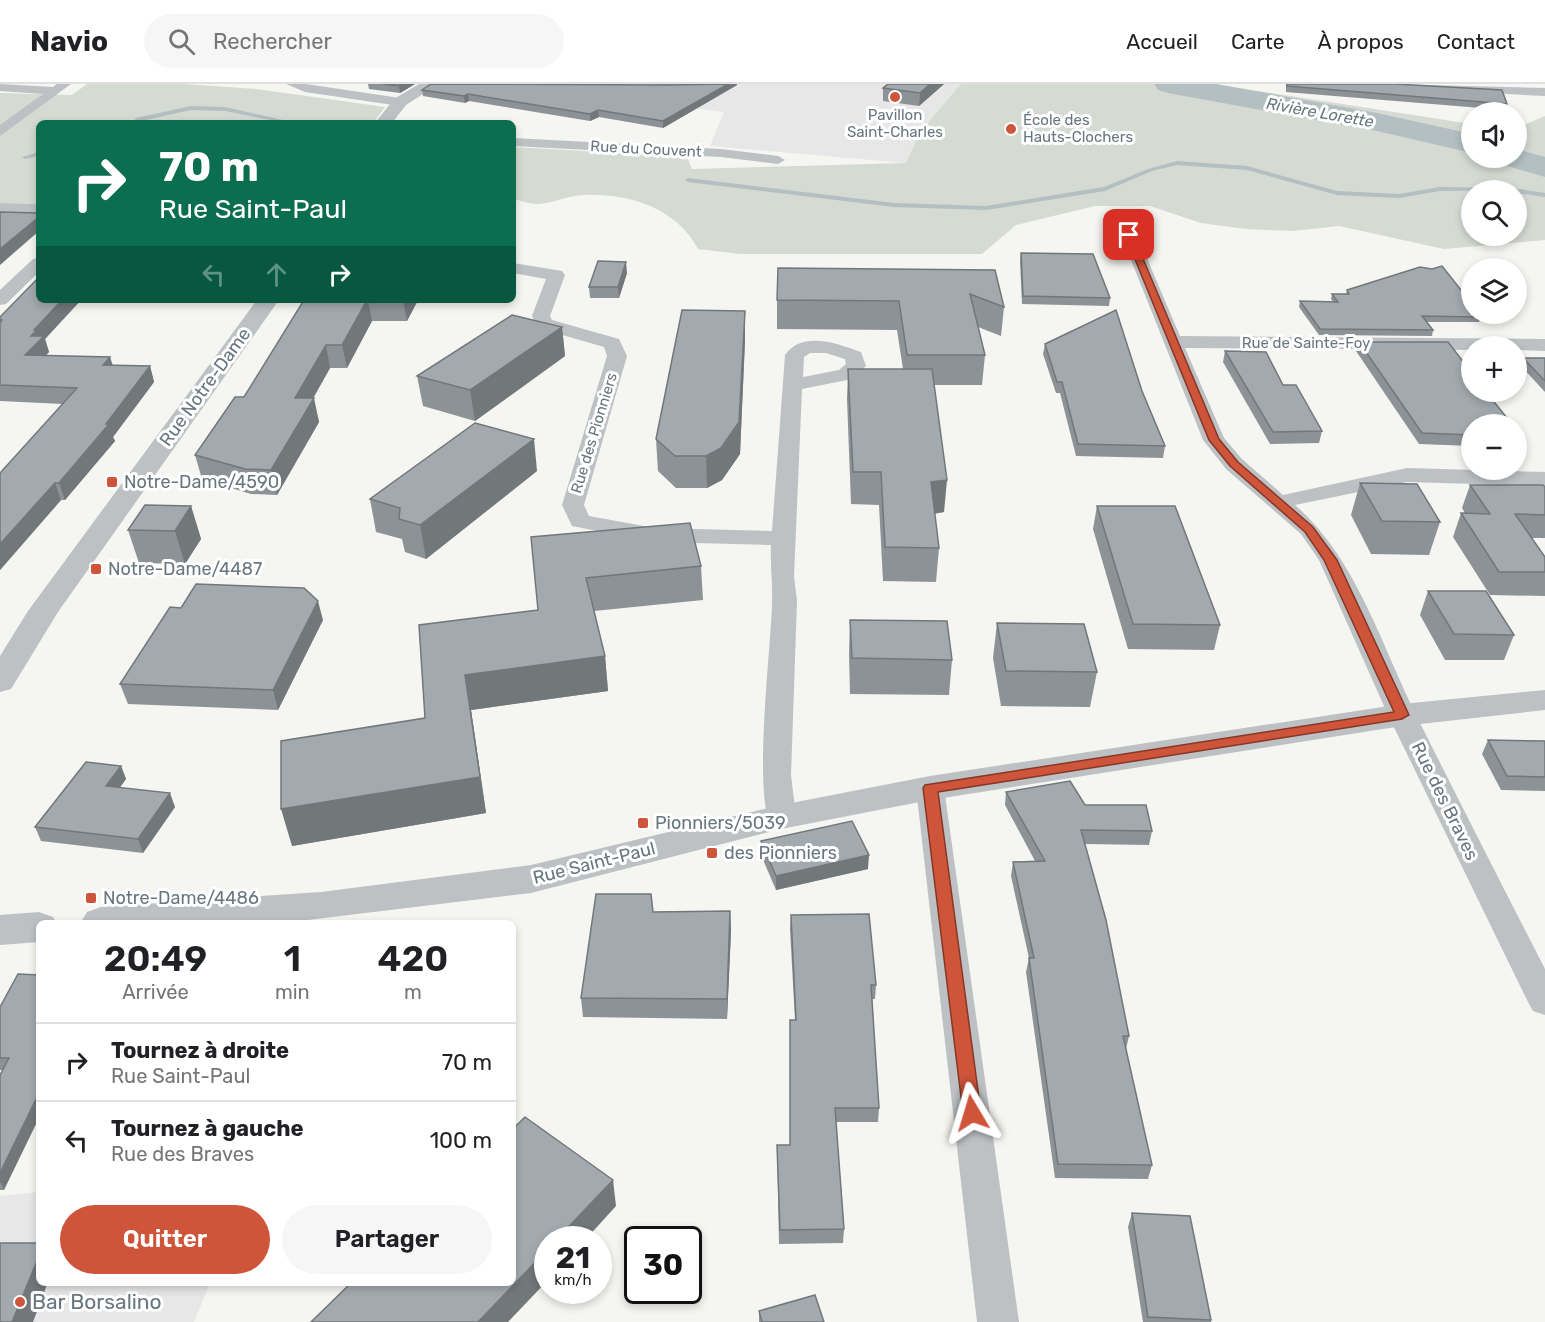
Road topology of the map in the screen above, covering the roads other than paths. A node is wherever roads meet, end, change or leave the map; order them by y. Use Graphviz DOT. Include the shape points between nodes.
graph roads {
  1 [pos="292,84"];
  2 [pos="430,84"];
  3 [pos="1394,84"];
  4 [pos="0,87"];
  5 [pos="61,87"];
  6 [pos="1545,92"];
  7 [pos="400,102"];
  8 [pos="385,120"];
  9 [pos="0,132"];
  10 [pos="516,142"];
  11 [pos="778,160"];
  12 [pos="0,208"];
  13 [pos="36,209"];
  14 [pos="1129,235"];
  15 [pos="36,265"];
  16 [pos="516,268"];
  17 [pos="0,300"];
  18 [pos="266,303"];
  19 [pos="1175,342"];
  20 [pos="1545,345"];
  21 [pos="792,385"];
  22 [pos="1545,479"];
  23 [pos="1279,502"];
  24 [pos="783,538"];
  25 [pos="0,682"];
  26 [pos="1545,700"];
  27 [pos="1402,715"];
  28 [pos="930,788"];
  29 [pos="781,817"];
  30 [pos="128,920"];
  31 [pos="36,927"];
  32 [pos="0,930"];
  33 [pos="1545,1002"];
  34 [pos="998,1322"];
  1 -- 7 [label="street"];
  2 -- 7 [label="street"];
  3 -- 6 [label="street"];
  4 -- 5 [label="street"];
  5 -- 9 [label="street"];
  7 -- 8 [label="street"];
  10 -- 11 [label="street, Rue du Couvent" via="721,153"];
  12 -- 13 [label="street"];
  14 -- 19 [label="street, Rue des Braves"];
  15 -- 17 [label="street"];
  16 -- 24 [label="street, Rue des Pionniers" via="556,275 541,316 544,324 612,343 617,356 573,505 580,521 609,530 711,539"];
  18 -- 25 [label="street, Rue Notre-Dame" via="44,611"];
  19 -- 20 [label="street, Rue de Sainte-Foy"];
  19 -- 23 [label="street, Rue des Braves" via="1214,440 1234,464"];
  21 -- 24 [label="street"];
  22 -- 23 [label="street" via="1407,475"];
  23 -- 27 [label="street, Rue des Braves" via="1309,529 1330,560"];
  24 -- 29 [label="street" via="785,601 777,775"];
  26 -- 27 [label="street, Rue Saint-Paul"];
  27 -- 28 [label="street, Rue Saint-Paul"];
  27 -- 33 [label="street, Rue des Braves"];
  28 -- 29 [label="street, Rue Saint-Paul"];
  28 -- 34 [label="street"];
  29 -- 30 [label="street, Rue Saint-Paul" via="531,879 321,906"];
  31 -- 32 [label="street"];
}
